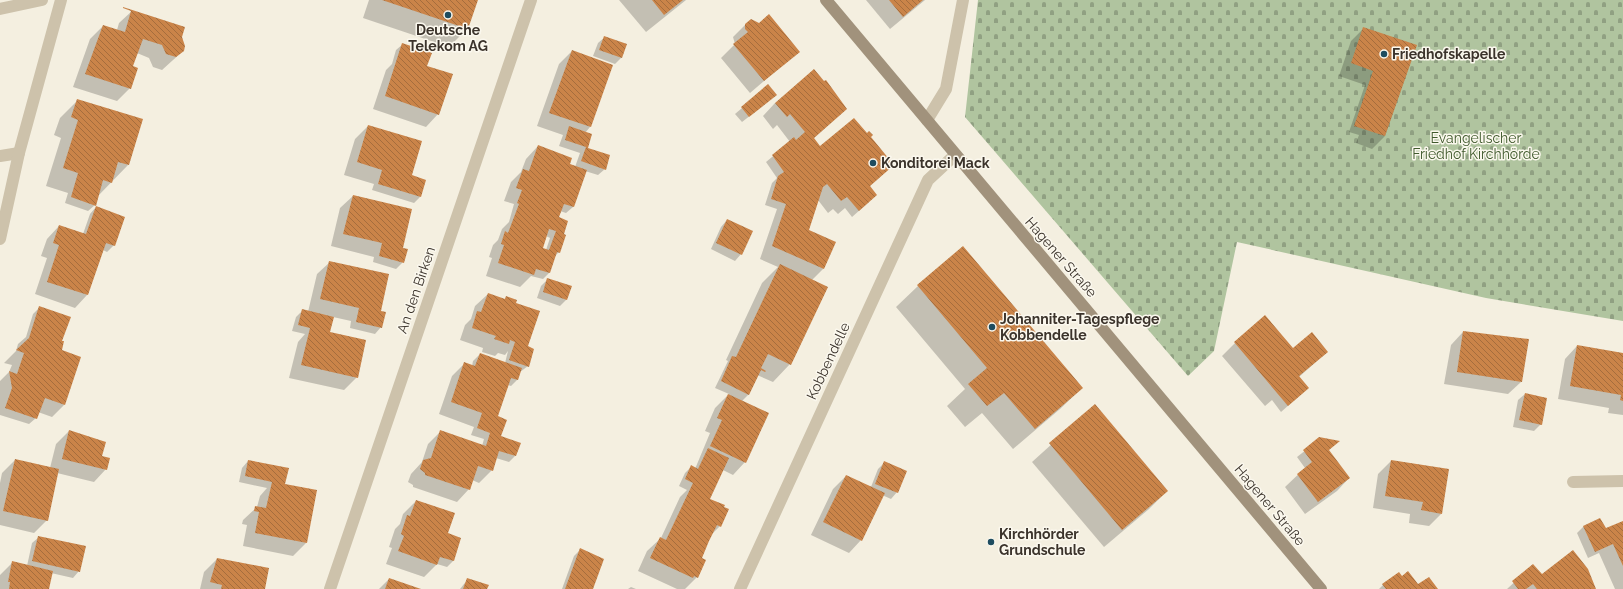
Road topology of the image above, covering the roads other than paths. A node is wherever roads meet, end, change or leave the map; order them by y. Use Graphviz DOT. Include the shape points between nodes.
graph roads {
  1 [pos="42,0"];
  2 [pos="61,0"];
  3 [pos="530,0"];
  4 [pos="826,0"];
  5 [pos="963,0"];
  6 [pos="0,9"];
  7 [pos="927,120"];
  8 [pos="19,153"];
  9 [pos="955,154"];
  10 [pos="0,156"];
  11 [pos="0,240"];
  12 [pos="1623,481"];
  13 [pos="1573,482"];
  14 [pos="330,589"];
  15 [pos="740,589"];
  16 [pos="1321,589"];
  1 -- 6 [label="street"];
  2 -- 8 [label="street"];
  3 -- 14 [label="street, An den Birken"];
  4 -- 7 [label="main road, Hagener Straße"];
  5 -- 7 [label="street" via="946,89"];
  7 -- 9 [label="main road, Hagener Straße"];
  8 -- 10 [label="street"];
  8 -- 11 [label="street"];
  9 -- 15 [label="street, Kobbendelle" via="928,180"];
  9 -- 16 [label="main road, Hagener Straße"];
  12 -- 13 [label="street"];
}
